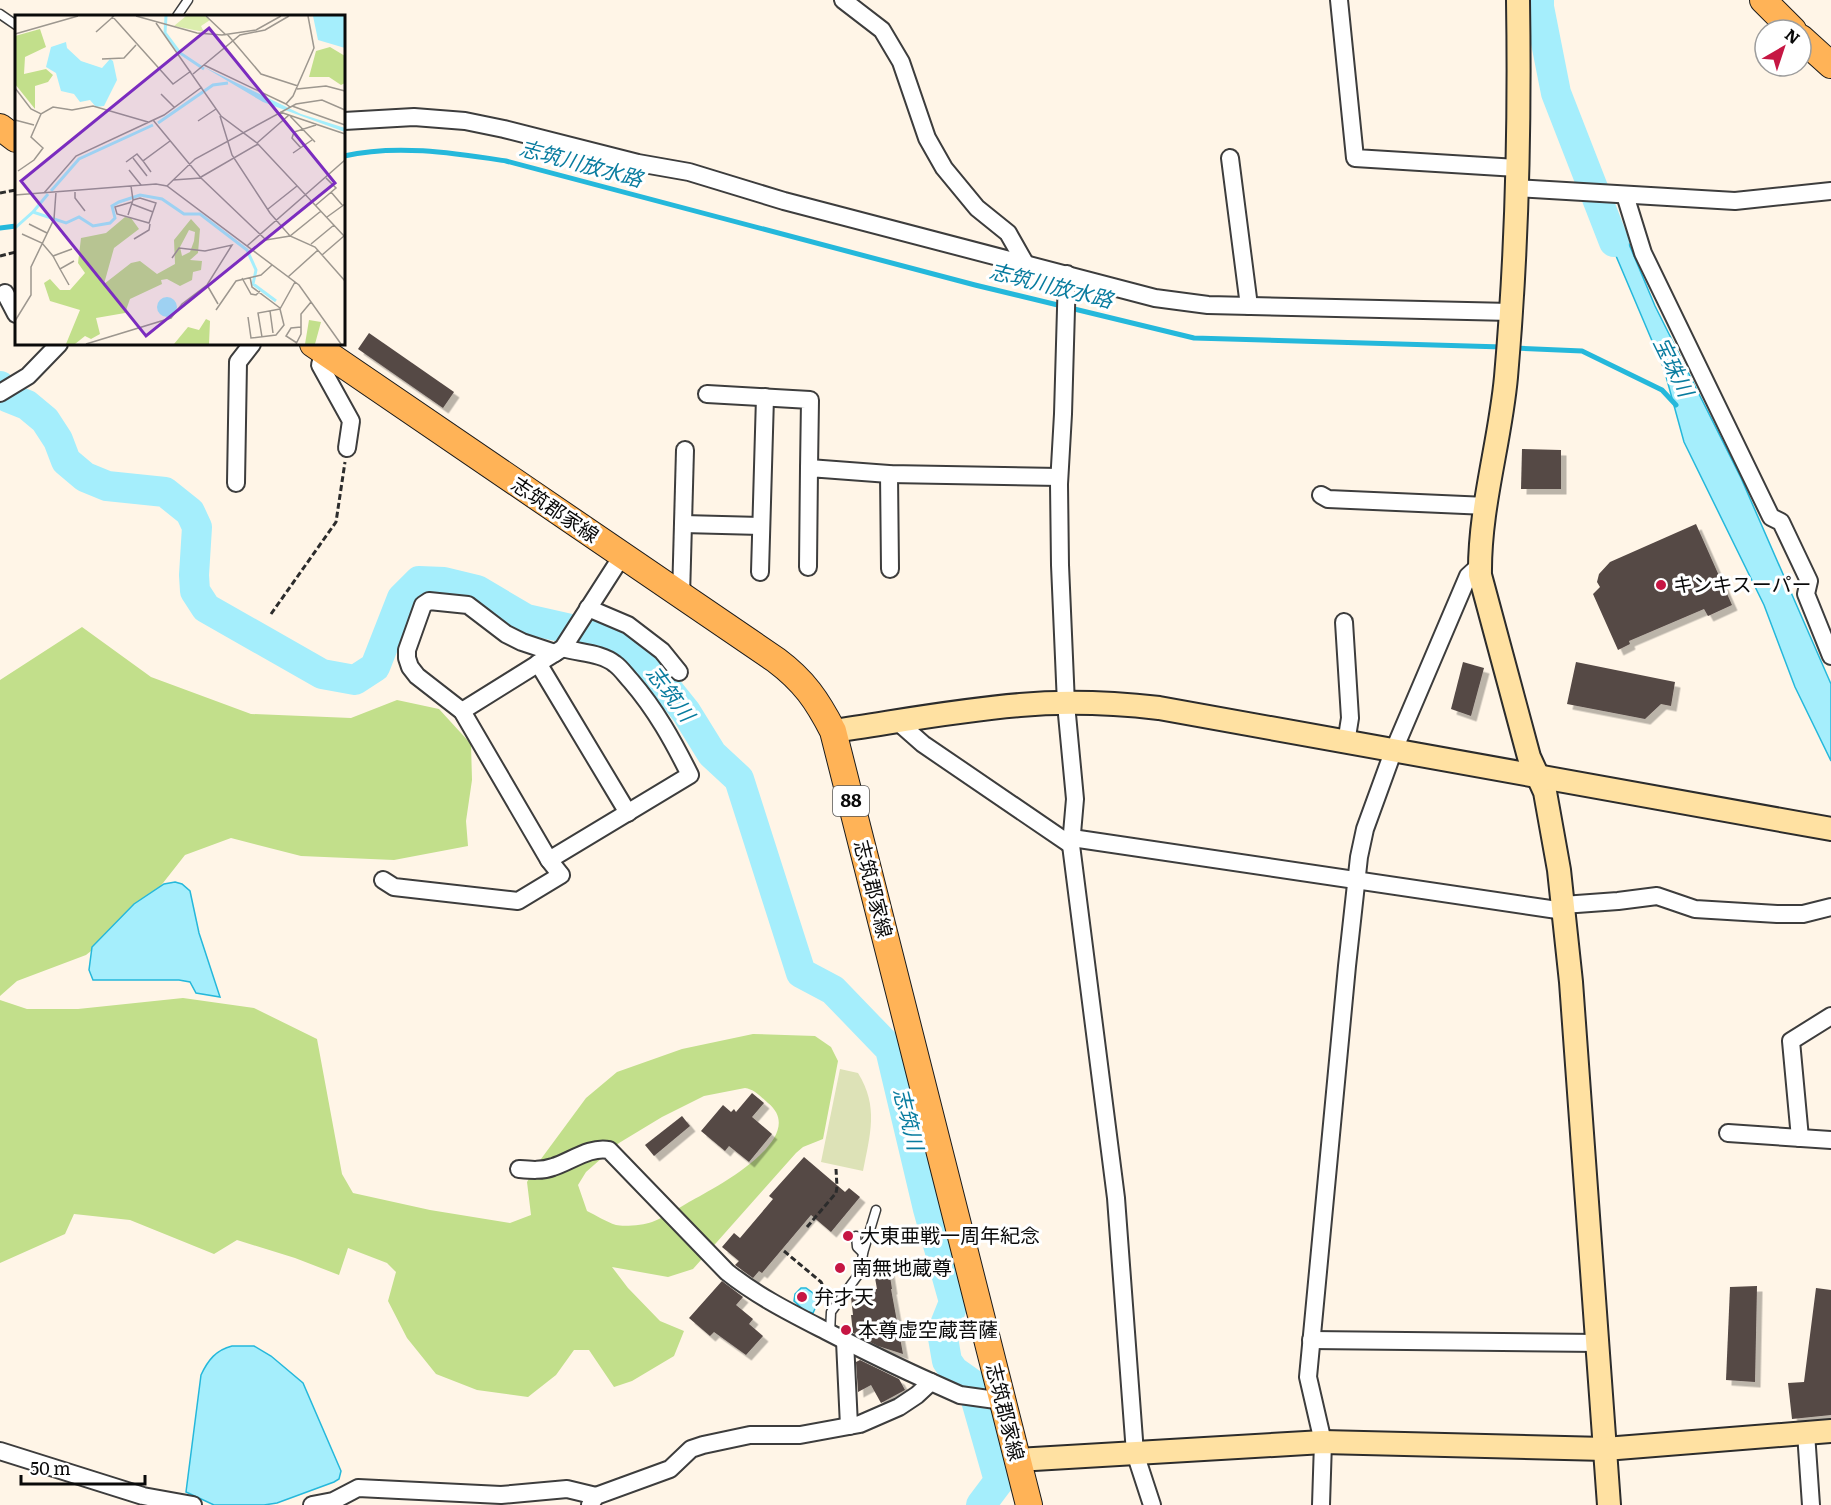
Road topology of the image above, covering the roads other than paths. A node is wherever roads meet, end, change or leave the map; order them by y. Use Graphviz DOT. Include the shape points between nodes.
graph roads {
  1 [pos="188,0"];
  2 [pos="843,0"];
  3 [pos="1339,0"];
  4 [pos="1518,0"];
  5 [pos="1763,0"];
  6 [pos="0,14"];
  7 [pos="178,15"];
  8 [pos="1781,18"];
  9 [pos="15,24"];
  10 [pos="1813,49"];
  11 [pos="1831,65"];
  12 [pos="345,121"];
  13 [pos="0,128"];
  14 [pos="15,138"];
  15 [pos="1230,158"];
  16 [pos="1517,178"];
  17 [pos="1831,191"];
  18 [pos="1621,195"];
  19 [pos="1025,263"];
  20 [pos="1067,274"];
  21 [pos="5,293"];
  22 [pos="1249,306"];
  23 [pos="15,312"];
  24 [pos="1511,316"];
  25 [pos="251,345"];
  26 [pos="52,346"];
  27 [pos="319,347"];
  28 [pos="0,393"];
  29 [pos="707,394"];
  30 [pos="765,397"];
  31 [pos="347,448"];
  32 [pos="685,450"];
  33 [pos="809,468"];
  34 [pos="890,474"];
  35 [pos="1059,477"];
  36 [pos="236,483"];
  37 [pos="1321,495"];
  38 [pos="1487,506"];
  39 [pos="684,524"];
  40 [pos="760,526"];
  41 [pos="622,556"];
  42 [pos="1480,565"];
  43 [pos="808,567"];
  44 [pos="890,568"];
  45 [pos="760,572"];
  46 [pos="681,597"];
  47 [pos="584,613"];
  48 [pos="1344,621"];
  49 [pos="562,647"];
  50 [pos="1831,656"];
  51 [pos="538,663"];
  52 [pos="679,672"];
  53 [pos="1066,704"];
  54 [pos="462,711"];
  55 [pos="898,722"];
  56 [pos="833,731"];
  57 [pos="1346,743"];
  58 [pos="1393,752"];
  59 [pos="1539,777"];
  60 [pos="627,813"];
  61 [pos="1831,829"];
  62 [pos="1071,841"];
  63 [pos="549,860"];
  64 [pos="383,880"];
  65 [pos="1356,881"];
  66 [pos="1831,907"];
  67 [pos="1564,908"];
  68 [pos="1831,1016"];
  69 [pos="1728,1133"];
  70 [pos="1800,1138"];
  71 [pos="1831,1140"];
  72 [pos="519,1169"];
  73 [pos="876,1209"];
  74 [pos="856,1236"];
  75 [pos="863,1253"];
  76 [pos="830,1333"];
  77 [pos="1311,1340"];
  78 [pos="845,1341"];
  79 [pos="1598,1343"];
  80 [pos="930,1382"];
  81 [pos="996,1401"];
  82 [pos="849,1426"];
  83 [pos="1831,1431"];
  84 [pos="1806,1433"];
  85 [pos="1323,1442"];
  86 [pos="1605,1449"];
  87 [pos="0,1451"];
  88 [pos="1135,1453"];
  89 [pos="1017,1460"];
  90 [pos="593,1501"];
  91 [pos="193,1505"];
  92 [pos="312,1505"];
  93 [pos="1029,1505"];
  94 [pos="1152,1505"];
  95 [pos="1321,1505"];
  96 [pos="1609,1505"];
  97 [pos="1811,1505"];
  1 -- 7 [label="lane"];
  2 -- 19 [label="street" via="882,30 901,62 927,138 944,168 977,208 1008,233"];
  3 -- 16 [label="street" via="1355,158"];
  4 -- 16 [label="street"];
  5 -- 8 [label="main road"];
  6 -- 9 [label="lane"];
  10 -- 11 [label="main road"];
  12 -- 19 [label="street" via="414,117 504,129 628,161 689,172 784,201"];
  13 -- 14 [label="main road"];
  15 -- 22 [label="street"];
  16 -- 18 [label="street" via="1579,193"];
  16 -- 24 [label="street"];
  17 -- 18 [label="street" via="1735,201"];
  18 -- 50 [label="street" via="1663,297 1771,518 1781,522 1809,581 1806,594"];
  19 -- 20 [label="street"];
  20 -- 22 [label="street" via="1155,298"];
  20 -- 35 [label="street"];
  21 -- 23 [label="street"];
  22 -- 24 [label="street"];
  24 -- 38 [label="street" via="1502,422"];
  25 -- 36 [label="street" via="238,362"];
  26 -- 28 [label="street" via="38,368"];
  27 -- 31 [label="street" via="320,365 351,421"];
  27 -- 41 [label="main road, 志筑郡家線 / 88"];
  29 -- 30 [label="street"];
  30 -- 33 [label="street" via="810,400"];
  30 -- 40 [label="street"];
  32 -- 39 [label="street"];
  33 -- 34 [label="street"];
  33 -- 43 [label="street"];
  34 -- 35 [label="street"];
  34 -- 44 [label="street"];
  35 -- 53 [label="street"];
  37 -- 38 [label="street" via="1328,499"];
  38 -- 42 [label="street"];
  39 -- 40 [label="street"];
  39 -- 46 [label="street"];
  40 -- 45 [label="street"];
  41 -- 46 [label="main road, 志筑郡家線 / 88"];
  41 -- 47 [label="street"];
  42 -- 58 [label="street" via="1468,576"];
  42 -- 59 [label="street" via="1529,757"];
  46 -- 56 [label="main road, 志筑郡家線 / 88" via="794,675 812,693"];
  47 -- 49 [label="street"];
  47 -- 52 [label="street" via="628,626 662,651"];
  48 -- 57 [label="street" via="1350,718"];
  49 -- 51 [label="street"];
  49 -- 54 [label="street" via="522,642 468,605 429,601 423,604 407,650 410,667"];
  49 -- 60 [label="street" via="603,657 615,664 649,702 690,775"];
  51 -- 54 [label="street"];
  51 -- 60 [label="street"];
  53 -- 55 [label="street" via="1023,704"];
  53 -- 57 [label="street" via="1159,708"];
  53 -- 62 [label="street" via="1075,799"];
  54 -- 63 [label="street"];
  55 -- 56 [label="street"];
  55 -- 62 [label="street" via="923,744"];
  56 -- 81 [label="main road, 志筑郡家線 / 88"];
  57 -- 58 [label="street"];
  58 -- 59 [label="street"];
  58 -- 65 [label="street" via="1365,829"];
  59 -- 61 [label="street"];
  59 -- 67 [label="street" via="1554,834"];
  60 -- 63 [label="street"];
  62 -- 65 [label="street"];
  62 -- 88 [label="street" via="1116,1198"];
  63 -- 64 [label="street" via="561,875 518,901 394,886"];
  65 -- 67 [label="street"];
  65 -- 77 [label="street"];
  66 -- 67 [label="street" via="1803,914 1695,909 1657,896"];
  67 -- 79 [label="street"];
  68 -- 70 [label="street" via="1791,1041"];
  69 -- 70 [label="street"];
  70 -- 71 [label="street"];
  72 -- 76 [label="street" via="551,1168 583,1154 609,1150 727,1272 770,1302"];
  73 -- 75 [label="lane"];
  74 -- 75 [label="lane" via="856,1247"];
  75 -- 76 [label="lane" via="859,1275 831,1312"];
  76 -- 78 [label="street"];
  77 -- 79 [label="street"];
  77 -- 85 [label="street" via="1308,1377"];
  78 -- 80 [label="street"];
  78 -- 82 [label="street"];
  79 -- 86 [label="street"];
  80 -- 81 [label="street" via="960,1395"];
  80 -- 82 [label="street" via="898,1407"];
  81 -- 89 [label="main road, 志筑郡家線 / 88"];
  82 -- 90 [label="street" via="800,1435 750,1435 703,1444 691,1449 670,1468"];
  83 -- 84 [label="street"];
  84 -- 86 [label="street"];
  84 -- 97 [label="street"];
  85 -- 86 [label="street"];
  85 -- 88 [label="street"];
  85 -- 95 [label="street"];
  86 -- 96 [label="street"];
  87 -- 91 [label="street" via="143,1496"];
  88 -- 89 [label="street"];
  88 -- 94 [label="street"];
  89 -- 93 [label="main road, 志筑郡家線 / 88"];
  90 -- 92 [label="street" via="567,1489 501,1494 358,1488 333,1501"];
}
